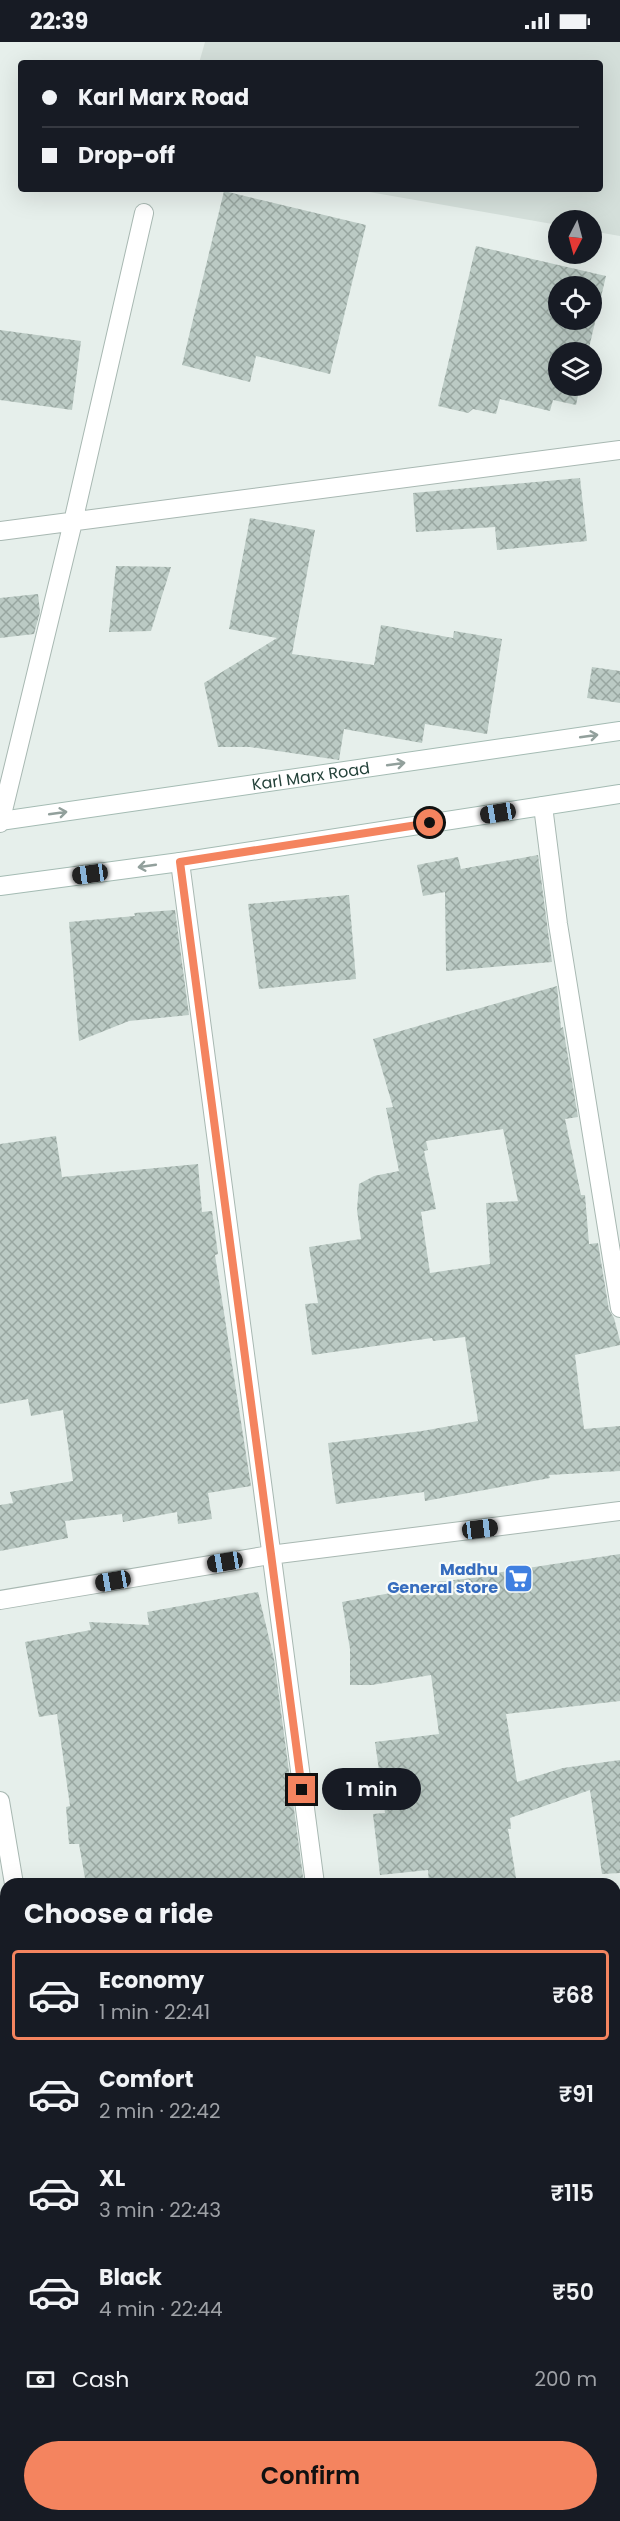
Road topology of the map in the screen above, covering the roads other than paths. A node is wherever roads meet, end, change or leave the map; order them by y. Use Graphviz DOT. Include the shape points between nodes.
graph roads {
  1 [pos="144,213"];
  2 [pos="620,450"];
  3 [pos="73,522"];
  4 [pos="0,531"];
  5 [pos="620,731"];
  6 [pos="620,794"];
  7 [pos="543,806"];
  8 [pos="0,822"];
  9 [pos="180,862"];
  10 [pos="0,886"];
  11 [pos="620,1308"];
  12 [pos="620,1511"];
  13 [pos="270,1555"];
  14 [pos="0,1600"];
  15 [pos="0,1801"];
  16 [pos="13,1878"];
  17 [pos="314,1878"];
  1 -- 3 [label="street"];
  2 -- 3 [label="street"];
  3 -- 4 [label="street"];
  3 -- 8 [label="street"];
  8 -- 5 [label="street, Karl Marx Road, one-way"];
  6 -- 7 [label="street"];
  7 -- 9 [label="street"];
  7 -- 11 [label="street" via="558,924"];
  9 -- 10 [label="street, one-way"];
  9 -- 13 [label="street"];
  12 -- 13 [label="street"];
  13 -- 14 [label="street"];
  13 -- 17 [label="street"];
  15 -- 16 [label="street"];
}
